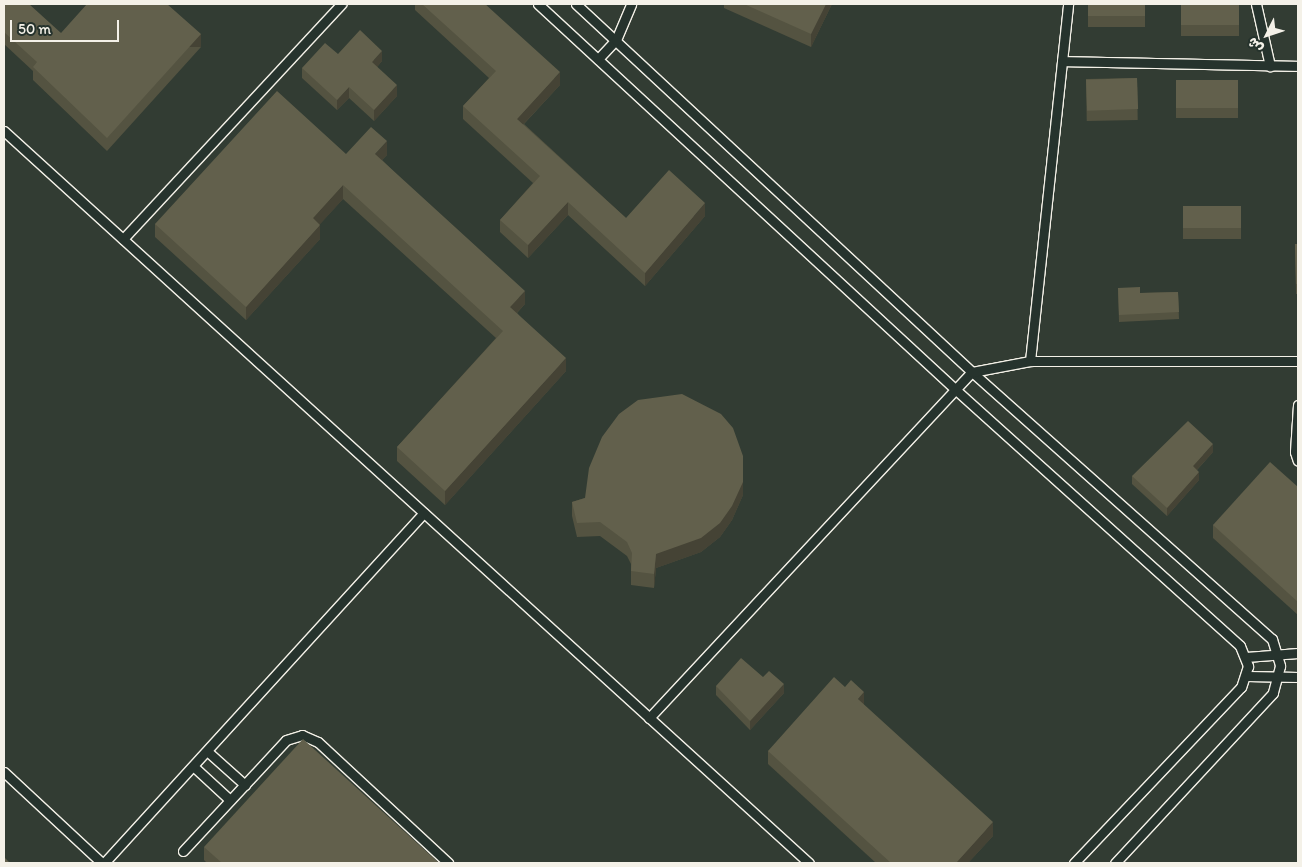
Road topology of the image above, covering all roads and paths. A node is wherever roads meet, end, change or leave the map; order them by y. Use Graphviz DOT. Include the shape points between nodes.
graph roads {
  1 [pos="341,4"];
  2 [pos="538,4"];
  3 [pos="576,4"];
  4 [pos="631,4"];
  5 [pos="1068,4"];
  6 [pos="1256,4"];
  7 [pos="616,40"];
  8 [pos="598,60"];
  9 [pos="1062,61"];
  10 [pos="1270,66"];
  11 [pos="1298,66"];
  12 [pos="4,131"];
  13 [pos="123,240"];
  14 [pos="1030,361"];
  15 [pos="1298,361"];
  16 [pos="972,372"];
  17 [pos="956,390"];
  18 [pos="1298,405"];
  19 [pos="1298,461"];
  20 [pos="424,513"];
  21 [pos="1298,653"];
  22 [pos="1279,654"];
  23 [pos="1246,657"];
  24 [pos="1247,676"];
  25 [pos="1280,677"];
  26 [pos="1298,677"];
  27 [pos="649,718"];
  28 [pos="207,751"];
  29 [pos="193,766"];
  30 [pos="4,772"];
  31 [pos="245,785"];
  32 [pos="230,800"];
  33 [pos="183,851"];
  34 [pos="103,863"];
  35 [pos="448,863"];
  36 [pos="809,863"];
  37 [pos="1074,863"];
  38 [pos="1115,863"];
  1 -- 13 [label="lane"];
  2 -- 8 [label="lane"];
  3 -- 7 [label="lane"];
  4 -- 7 [label="lane"];
  5 -- 9 [label="lane"];
  6 -- 10 [label="lane"];
  7 -- 8 [label="lane"];
  7 -- 16 [label="lane"];
  8 -- 17 [label="lane"];
  9 -- 10 [label="lane"];
  9 -- 14 [label="lane"];
  10 -- 11 [label="lane"];
  12 -- 13 [label="lane"];
  13 -- 20 [label="lane"];
  14 -- 15 [label="lane"];
  14 -- 16 [label="lane"];
  16 -- 17 [label="lane"];
  16 -- 22 [label="lane" via="1261,628 1272,639"];
  17 -- 23 [label="lane" via="1240,646"];
  17 -- 27 [label="lane"];
  18 -- 19 [label="lane" via="1295,452"];
  20 -- 27 [label="lane"];
  20 -- 28 [label="lane"];
  21 -- 22 [label="lane"];
  22 -- 23 [label="lane"];
  22 -- 25 [label="lane"];
  23 -- 24 [label="lane"];
  24 -- 25 [label="lane"];
  24 -- 37 [label="lane" via="1232,697"];
  25 -- 26 [label="lane"];
  25 -- 38 [label="lane" via="1273,693"];
  27 -- 36 [label="lane"];
  28 -- 29 [label="lane"];
  28 -- 31 [label="lane"];
  29 -- 32 [label="lane"];
  29 -- 34 [label="lane"];
  30 -- 34 [label="lane"];
  31 -- 32 [label="lane"];
  31 -- 35 [label="lane" via="286,740 293,736 311,737"];
  32 -- 33 [label="lane"];
}
